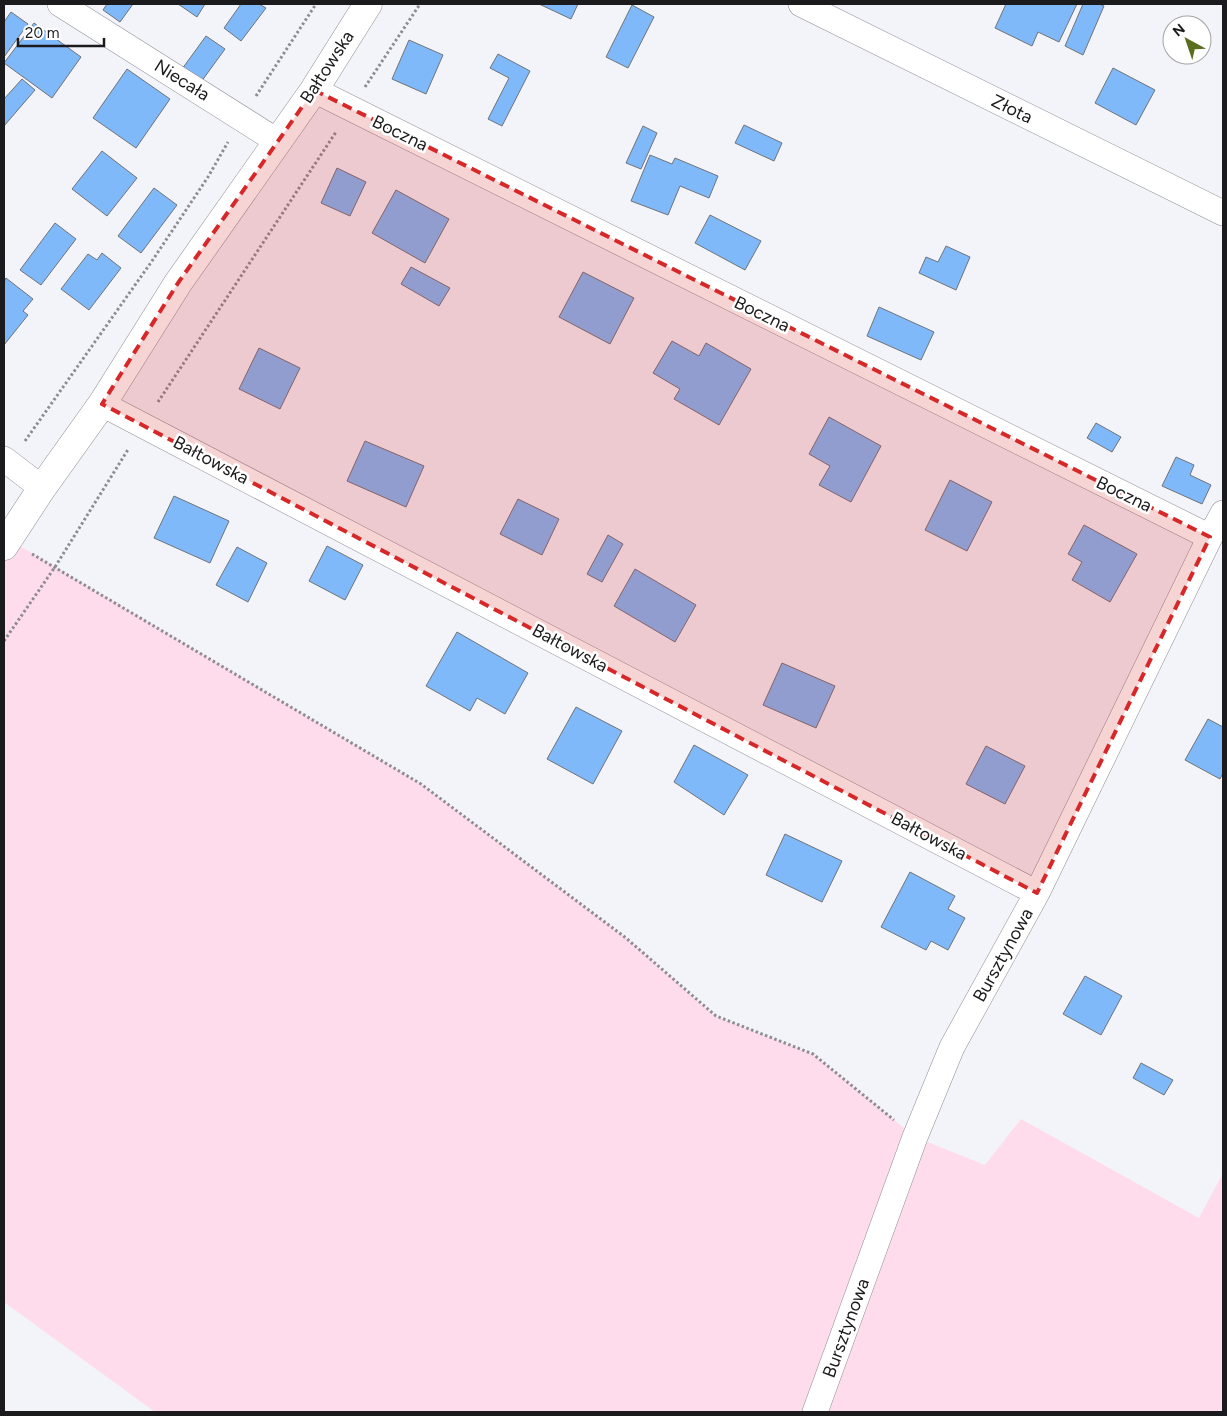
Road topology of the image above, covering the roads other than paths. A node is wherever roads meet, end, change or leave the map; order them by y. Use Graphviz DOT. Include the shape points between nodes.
graph roads {
  1 [pos="60,4"];
  2 [pos="368,4"];
  3 [pos="801,4"];
  4 [pos="314,90"];
  5 [pos="277,141"];
  6 [pos="1223,213"];
  7 [pos="102,404"];
  8 [pos="6,462"];
  9 [pos="42,488"];
  10 [pos="1223,513"];
  11 [pos="1210,537"];
  12 [pos="6,542"];
  13 [pos="1037,893"];
  14 [pos="815,1412"];
  1 -- 5 [label="street, Niecała"];
  2 -- 4 [label="main road, Bałtowska"];
  3 -- 6 [label="street, Złota"];
  4 -- 5 [label="main road, Bałtowska"];
  4 -- 11 [label="street, Boczna"];
  5 -- 7 [label="main road, Bałtowska" via="178,283"];
  7 -- 9 [label="main road, Bałtowska"];
  7 -- 13 [label="street, Bałtowska"];
  8 -- 9 [label="street"];
  9 -- 12 [label="main road, Bałtowska"];
  10 -- 11 [label="street, Bursztynowa"];
  11 -- 13 [label="street, Bursztynowa"];
  13 -- 14 [label="street, Bursztynowa" via="952,1047 915,1138"];
}
